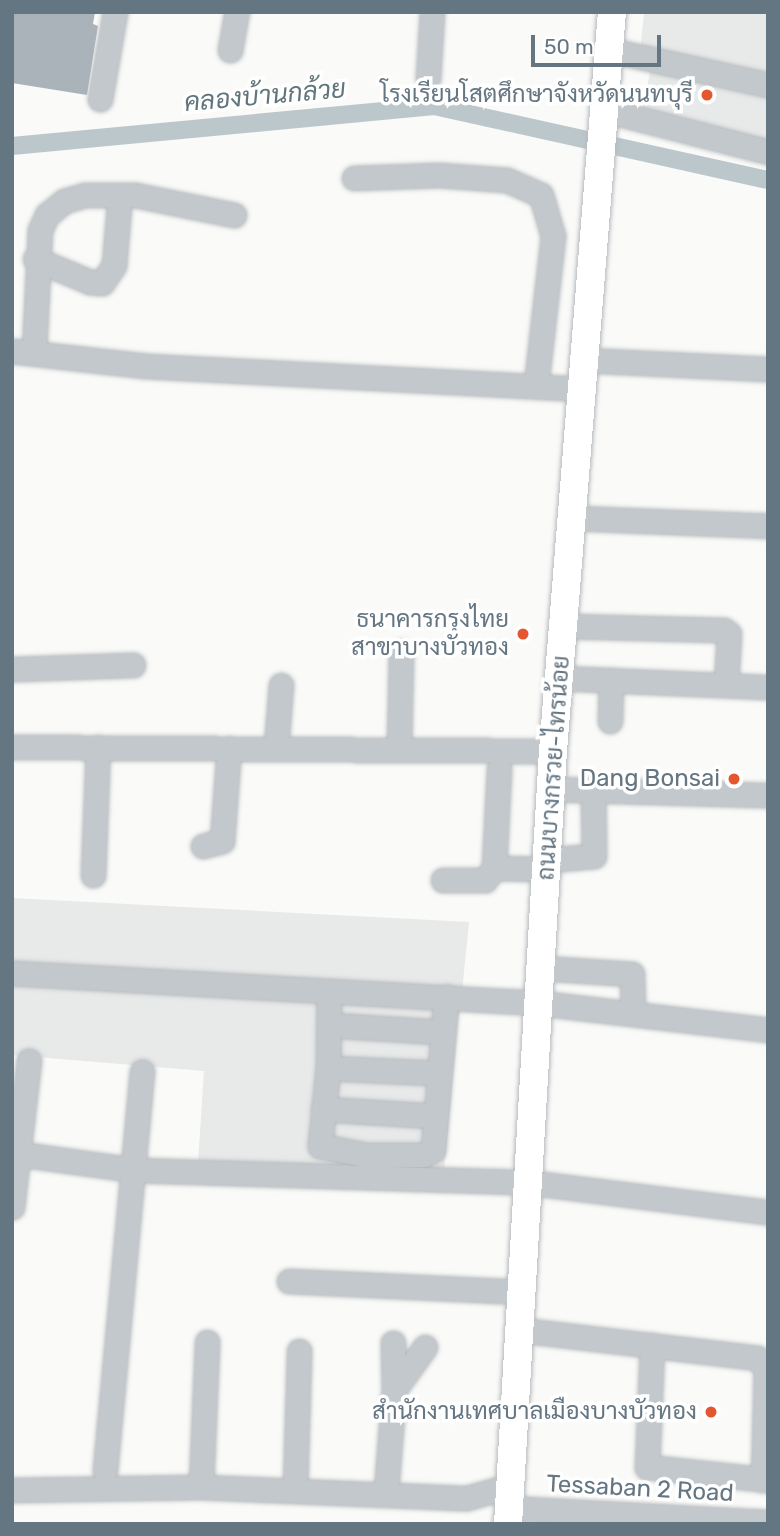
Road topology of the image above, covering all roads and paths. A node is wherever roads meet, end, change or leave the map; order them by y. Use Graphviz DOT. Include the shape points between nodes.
graph roads {
  1 [pos="115,12"];
  2 [pos="237,12"];
  3 [pos="432,12"];
  4 [pos="612,12"];
  5 [pos="229,50"];
  6 [pos="609,50"];
  7 [pos="428,78"];
  8 [pos="768,85"];
  9 [pos="100,99"];
  10 [pos="605,115"];
  11 [pos="768,152"];
  12 [pos="354,178"];
  13 [pos="120,195"];
  14 [pos="234,215"];
  15 [pos="35,259"];
  16 [pos="23,351"];
  17 [pos="582,360"];
  18 [pos="768,369"];
  19 [pos="536,386"];
  20 [pos="579,389"];
  21 [pos="572,518"];
  22 [pos="768,526"];
  23 [pos="563,626"];
  24 [pos="401,652"];
  25 [pos="133,665"];
  26 [pos="12,668"];
  27 [pos="559,678"];
  28 [pos="611,680"];
  29 [pos="281,685"];
  30 [pos="726,685"];
  31 [pos="768,687"];
  32 [pos="610,721"];
  33 [pos="12,747"];
  34 [pos="98,747"];
  35 [pos="229,748"];
  36 [pos="276,748"];
  37 [pos="398,750"];
  38 [pos="553,751"];
  39 [pos="499,769"];
  40 [pos="551,789"];
  41 [pos="593,791"];
  42 [pos="768,795"];
  43 [pos="202,846"];
  44 [pos="547,865"];
  45 [pos="494,868"];
  46 [pos="93,875"];
  47 [pos="443,880"];
  48 [pos="541,968"];
  49 [pos="12,973"];
  50 [pos="329,991"];
  51 [pos="446,997"];
  52 [pos="539,1003"];
  53 [pos="634,1014"];
  54 [pos="330,1025"];
  55 [pos="768,1030"];
  56 [pos="441,1031"];
  57 [pos="29,1061"];
  58 [pos="328,1068"];
  59 [pos="142,1072"];
  60 [pos="437,1073"];
  61 [pos="323,1109"];
  62 [pos="435,1116"];
  63 [pos="15,1153"];
  64 [pos="134,1171"];
  65 [pos="526,1182"];
  66 [pos="12,1207"];
  67 [pos="768,1212"];
  68 [pos="289,1281"];
  69 [pos="523,1292"];
  70 [pos="520,1330"];
  71 [pos="207,1342"];
  72 [pos="393,1343"];
  73 [pos="652,1345"];
  74 [pos="425,1347"];
  75 [pos="299,1350"];
  76 [pos="394,1390"];
  77 [pos="105,1470"];
  78 [pos="765,1480"];
  79 [pos="201,1487"];
  80 [pos="295,1489"];
  81 [pos="12,1490"];
  82 [pos="386,1491"];
  83 [pos="509,1506"];
  84 [pos="715,1521"];
  85 [pos="768,1522"];
  1 -- 9 [label="street"];
  2 -- 5 [label="street"];
  3 -- 7 [label="street"];
  4 -- 6 [label="main road, ถนนบางกรวย-ไทรน้อย"];
  6 -- 8 [label="street"];
  6 -- 10 [label="main road, ถนนบางกรวย-ไทรน้อย"];
  10 -- 11 [label="street"];
  10 -- 17 [label="main road, ถนนบางกรวย-ไทรน้อย"];
  12 -- 19 [label="street" via="439,175 507,180 541,195 553,236"];
  13 -- 14 [label="street" via="181,202"];
  13 -- 15 [label="street" via="85,195 64,201 47,215"];
  13 -- 15 [label="street" via="114,265 102,283"];
  15 -- 16 [label="street"];
  16 -- 19 [label="street" via="146,366"];
  17 -- 18 [label="street"];
  17 -- 20 [label="main road, ถนนบางกรวย-ไทรน้อย"];
  19 -- 20 [label="street"];
  20 -- 21 [label="main road, ถนนบางกรวย-ไทรน้อย"];
  21 -- 22 [label="street"];
  21 -- 23 [label="main road, ถนนบางกรวย-ไทรน้อย"];
  23 -- 27 [label="main road, ถนนบางกรวย-ไทรน้อย"];
  23 -- 30 [label="street" via="724,630 729,634"];
  24 -- 37 [label="street"];
  25 -- 26 [label="street"];
  27 -- 28 [label="street"];
  27 -- 38 [label="main road, ถนนบางกรวย-ไทรน้อย"];
  28 -- 30 [label="street"];
  28 -- 32 [label="street"];
  29 -- 36 [label="street"];
  30 -- 31 [label="street"];
  33 -- 34 [label="street"];
  34 -- 35 [label="street"];
  34 -- 46 [label="street"];
  35 -- 36 [label="street"];
  35 -- 43 [label="street" via="222,841"];
  36 -- 37 [label="street"];
  37 -- 38 [label="street"];
  38 -- 40 [label="main road, ถนนบางกรวย-ไทรน้อย"];
  39 -- 45 [label="street"];
  40 -- 41 [label="street"];
  40 -- 44 [label="main road, ถนนบางกรวย-ไทรน้อย"];
  41 -- 42 [label="street"];
  41 -- 44 [label="street" via="594,856"];
  44 -- 45 [label="street"];
  44 -- 48 [label="main road, ถนนบางกรวย-ไทรน้อย"];
  45 -- 47 [label="street" via="485,880"];
  48 -- 52 [label="main road, ถนนบางกรวย-ไทรน้อย"];
  48 -- 53 [label="street" via="632,974"];
  49 -- 50 [label="street"];
  50 -- 51 [label="street"];
  50 -- 54 [label="street"];
  51 -- 52 [label="street"];
  51 -- 56 [label="street"];
  52 -- 53 [label="street"];
  52 -- 65 [label="main road, ถนนบางกรวย-ไทรน้อย"];
  53 -- 55 [label="street"];
  54 -- 56 [label="street"];
  54 -- 58 [label="street"];
  56 -- 60 [label="street"];
  57 -- 63 [label="street"];
  58 -- 60 [label="street"];
  58 -- 61 [label="street"];
  59 -- 64 [label="street"];
  60 -- 62 [label="street"];
  61 -- 62 [label="street"];
  61 -- 62 [label="street" via="321,1148 366,1156 430,1154"];
  63 -- 64 [label="street"];
  63 -- 66 [label="street"];
  64 -- 65 [label="street"];
  64 -- 77 [label="street"];
  65 -- 67 [label="street"];
  65 -- 69 [label="main road, ถนนบางกรวย-ไทรน้อย"];
  68 -- 69 [label="street"];
  69 -- 70 [label="main road, ถนนบางกรวย-ไทรน้อย"];
  70 -- 73 [label="street"];
  70 -- 83 [label="main road, ถนนบางกรวย-ไทรน้อย"];
  71 -- 79 [label="street"];
  72 -- 76 [label="street"];
  73 -- 78 [label="street" via="733,1354 765,1363"];
  73 -- 78 [label="street" via="647,1467"];
  74 -- 76 [label="street"];
  75 -- 80 [label="street"];
  76 -- 82 [label="street"];
  79 -- 80 [label="street, Tessaban 2 Road"];
  79 -- 81 [label="street, Tessaban 2 Road"];
  80 -- 82 [label="street, Tessaban 2 Road"];
  82 -- 83 [label="street, Tessaban 2 Road"];
  83 -- 84 [label="street, Tessaban 2 Road"];
  84 -- 85 [label="street, Tessaban 2 Road"];
}
